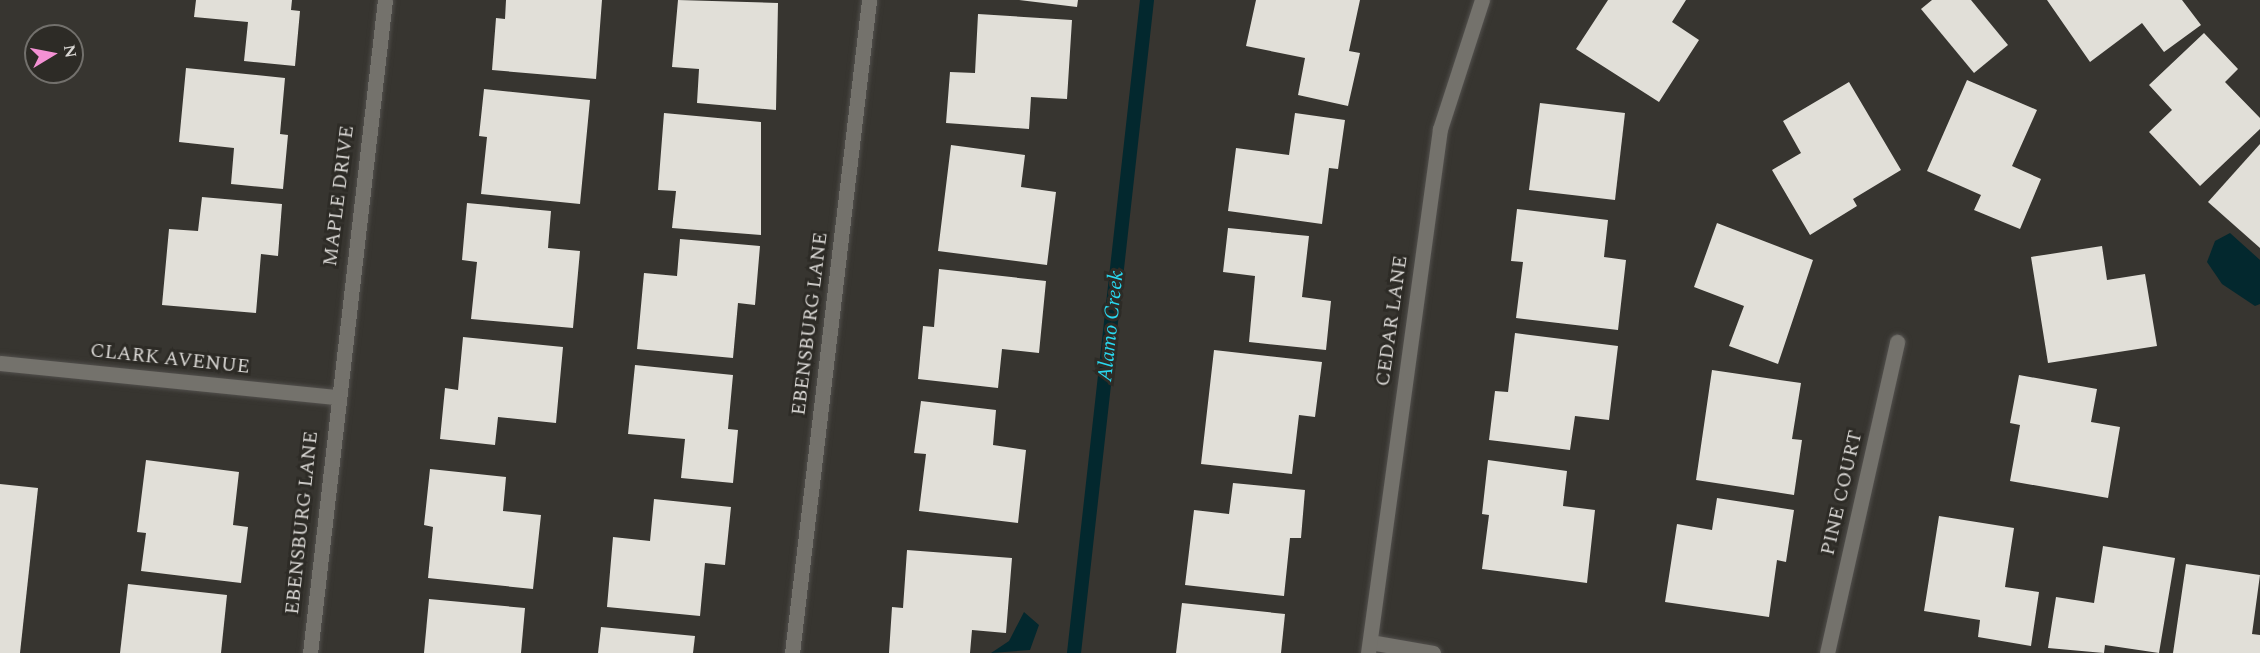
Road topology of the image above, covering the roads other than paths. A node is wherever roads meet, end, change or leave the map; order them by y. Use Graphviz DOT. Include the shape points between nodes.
graph roads {
  1 [pos="385,0"];
  2 [pos="869,0"];
  3 [pos="1482,0"];
  4 [pos="1897,342"];
  5 [pos="0,363"];
  6 [pos="335,397"];
  7 [pos="1369,647"];
  8 [pos="310,653"];
  9 [pos="792,653"];
  10 [pos="1433,653"];
  11 [pos="1827,653"];
  1 -- 6 [label="street, MAPLE DRIVE"];
  2 -- 9 [label="street, EBENSBURG LANE"];
  3 -- 7 [label="street, CEDAR LANE" via="1440,129"];
  4 -- 11 [label="street, PINE COURT"];
  5 -- 6 [label="street, CLARK AVENUE"];
  6 -- 8 [label="street, EBENSBURG LANE"];
  7 -- 10 [label="street"];
}
